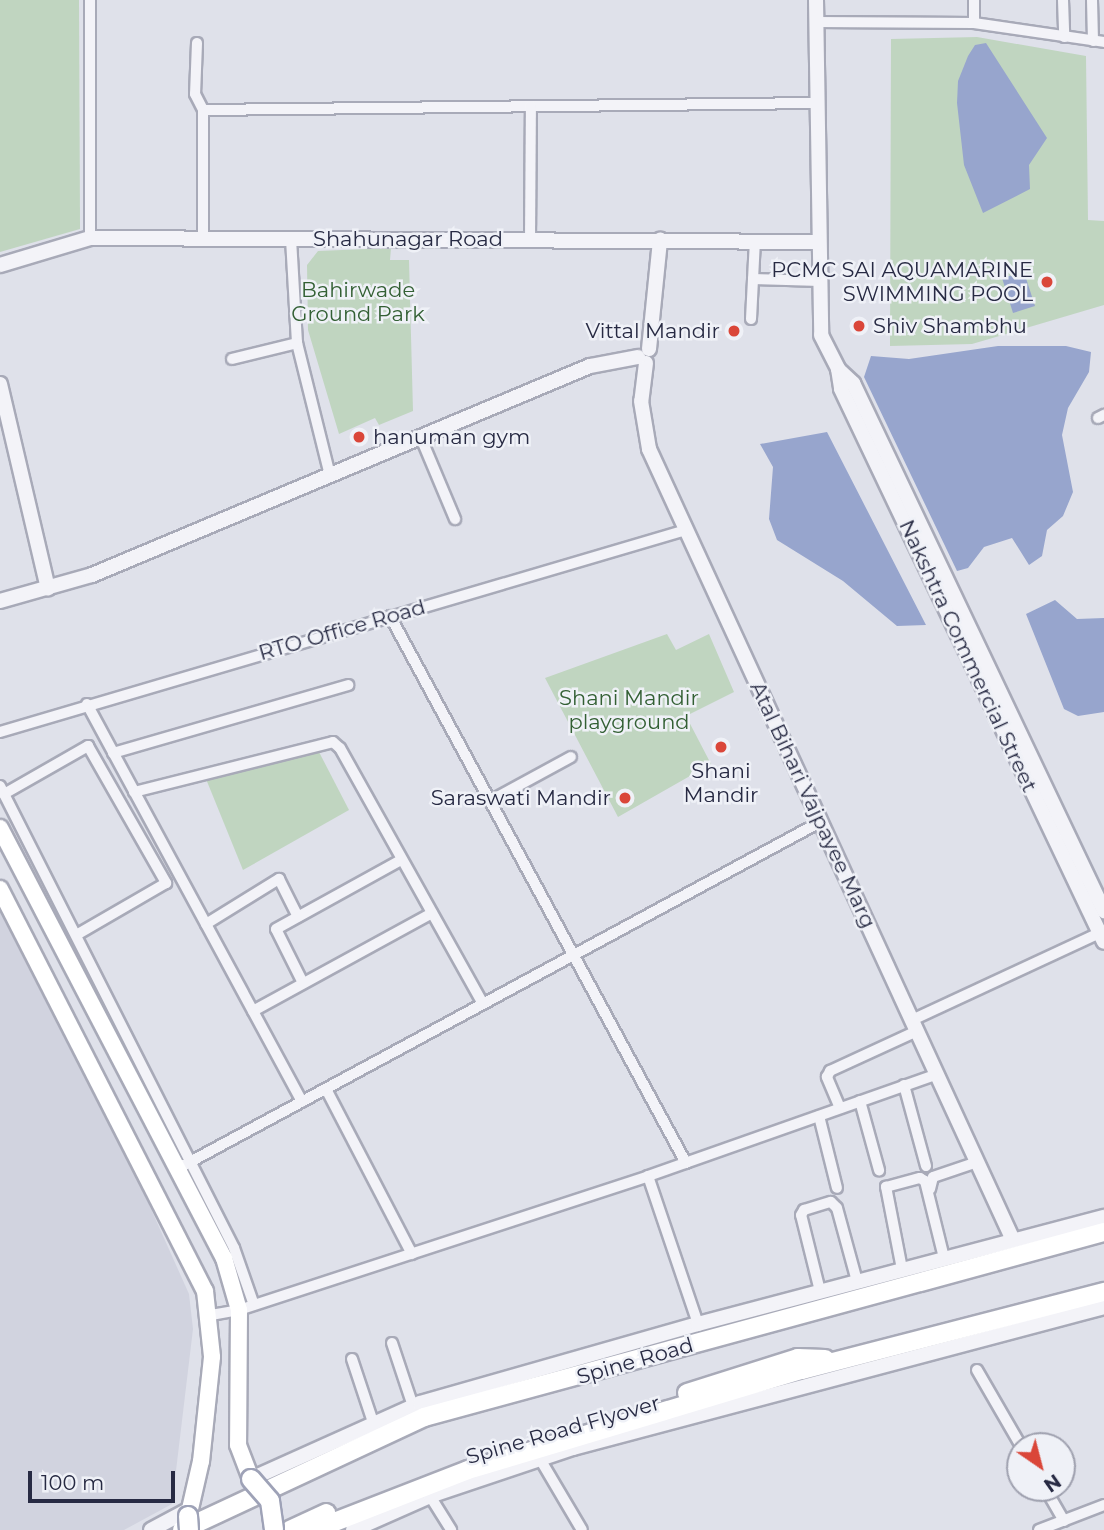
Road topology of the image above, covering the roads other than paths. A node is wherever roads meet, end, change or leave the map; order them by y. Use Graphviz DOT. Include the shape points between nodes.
graph roads {
  1 [pos="90,0"];
  2 [pos="816,0"];
  3 [pos="974,0"];
  4 [pos="1063,0"];
  5 [pos="1092,0"];
  6 [pos="817,22"];
  7 [pos="974,23"];
  8 [pos="1064,37"];
  9 [pos="1098,42"];
  10 [pos="197,44"];
  11 [pos="818,103"];
  12 [pos="531,106"];
  13 [pos="203,110"];
  14 [pos="90,238"];
  15 [pos="203,239"];
  16 [pos="291,239"];
  17 [pos="530,239"];
  18 [pos="660,240"];
  19 [pos="755,241"];
  20 [pos="819,242"];
  21 [pos="0,265"];
  22 [pos="753,279"];
  23 [pos="820,281"];
  24 [pos="751,319"];
  25 [pos="297,343"];
  26 [pos="644,356"];
  27 [pos="232,359"];
  28 [pos="838,369"];
  29 [pos="0,384"];
  30 [pos="421,438"];
  31 [pos="330,475"];
  32 [pos="455,519"];
  33 [pos="686,530"];
  34 [pos="48,588"];
  35 [pos="0,601"];
  36 [pos="390,616"];
  37 [pos="348,685"];
  38 [pos="87,704"];
  39 [pos="0,732"];
  40 [pos="113,753"];
  41 [pos="570,757"];
  42 [pos="2,790"];
  43 [pos="134,792"];
  44 [pos="490,801"];
  45 [pos="820,822"];
  46 [pos="0,828"];
  47 [pos="401,860"];
  48 [pos="0,889"];
  49 [pos="1104,911"];
  50 [pos="432,913"];
  51 [pos="298,916"];
  52 [pos="206,924"];
  53 [pos="78,934"];
  54 [pos="1103,935"];
  55 [pos="573,955"];
  56 [pos="303,983"];
  57 [pos="483,1004"];
  58 [pos="253,1011"];
  59 [pos="914,1025"];
  60 [pos="937,1074"];
  61 [pos="901,1087"];
  62 [pos="326,1089"];
  63 [pos="860,1101"];
  64 [pos="302,1102"];
  65 [pos="840,1108"];
  66 [pos="819,1116"];
  67 [pos="977,1162"];
  68 [pos="686,1163"];
  69 [pos="921,1164"];
  70 [pos="183,1166"];
  71 [pos="879,1170"];
  72 [pos="648,1176"];
  73 [pos="838,1188"];
  74 [pos="1104,1217"];
  75 [pos="1104,1232"];
  76 [pos="1013,1240"];
  77 [pos="412,1254"];
  78 [pos="947,1257"];
  79 [pos="902,1269"];
  80 [pos="857,1281"];
  81 [pos="820,1291"];
  82 [pos="1104,1292"];
  83 [pos="247,1307"];
  84 [pos="1104,1307"];
  85 [pos="211,1315"];
  86 [pos="698,1324"];
  87 [pos="392,1342"];
  88 [pos="352,1359"];
  89 [pos="843,1360"];
  90 [pos="976,1370"];
  91 [pos="413,1406"];
  92 [pos="373,1422"];
  93 [pos="1013,1432"];
  94 [pos="540,1459"];
  95 [pos="251,1479"];
  96 [pos="427,1490"];
  97 [pos="1053,1502"];
  98 [pos="1104,1505"];
  99 [pos="1064,1521"];
  100 [pos="187,1523"];
  101 [pos="151,1530"];
  102 [pos="274,1530"];
  103 [pos="290,1530"];
  104 [pos="314,1530"];
  105 [pos="353,1530"];
  106 [pos="451,1530"];
  107 [pos="582,1530"];
  108 [pos="1039,1530"];
  1 -- 14 [label="street"];
  2 -- 6 [label="street, Nakshtra Commercial Street"];
  3 -- 7 [label="street"];
  4 -- 8 [label="street"];
  5 -- 9 [label="street"];
  6 -- 7 [label="street"];
  6 -- 11 [label="street, Nakshtra Commercial Street"];
  7 -- 8 [label="street"];
  8 -- 9 [label="street"];
  10 -- 13 [label="street" via="195,94"];
  11 -- 12 [label="street"];
  11 -- 20 [label="street, Nakshtra Commercial Street"];
  12 -- 13 [label="street"];
  12 -- 17 [label="street"];
  13 -- 15 [label="street"];
  14 -- 15 [label="street, Shahunagar Road"];
  14 -- 21 [label="street, Shahunagar Road"];
  15 -- 16 [label="street, Shahunagar Road"];
  16 -- 17 [label="street, Shahunagar Road"];
  16 -- 25 [label="street"];
  17 -- 18 [label="street, Shahunagar Road"];
  18 -- 19 [label="street, Shahunagar Road"];
  18 -- 26 [label="street, Atal Bihari Vajpayee Marg"];
  19 -- 20 [label="street, Shahunagar Road"];
  19 -- 22 [label="street"];
  20 -- 23 [label="street, Nakshtra Commercial Street"];
  22 -- 23 [label="street"];
  22 -- 24 [label="street"];
  23 -- 28 [label="street, Nakshtra Commercial Street" via="821,335"];
  25 -- 27 [label="street"];
  25 -- 31 [label="street"];
  26 -- 30 [label="street" via="590,366"];
  26 -- 33 [label="street, Atal Bihari Vajpayee Marg" via="643,426"];
  28 -- 49 [label="street, Nakshtra Commercial Street" via="853,383"];
  28 -- 54 [label="street, Nakshtra Commercial Street" via="841,389"];
  29 -- 34 [label="street"];
  30 -- 31 [label="street"];
  30 -- 32 [label="street"];
  31 -- 34 [label="street" via="92,575"];
  33 -- 36 [label="street, RTO Office Road"];
  33 -- 45 [label="street, Atal Bihari Vajpayee Marg"];
  34 -- 35 [label="street"];
  36 -- 38 [label="street, RTO Office Road"];
  36 -- 44 [label="street"];
  37 -- 40 [label="street"];
  38 -- 39 [label="street, RTO Office Road"];
  38 -- 40 [label="street"];
  40 -- 43 [label="street"];
  41 -- 44 [label="street"];
  42 -- 53 [label="street"];
  42 -- 53 [label="street" via="88,746 166,883"];
  43 -- 47 [label="street" via="332,742"];
  43 -- 52 [label="street"];
  44 -- 55 [label="street"];
  45 -- 55 [label="street"];
  45 -- 59 [label="street, Atal Bihari Vajpayee Marg"];
  46 -- 70 [label="main road"];
  47 -- 50 [label="street"];
  47 -- 51 [label="street"];
  48 -- 85 [label="main road" via="198,1270"];
  50 -- 56 [label="street"];
  50 -- 57 [label="street"];
  51 -- 52 [label="street" via="279,879"];
  51 -- 56 [label="street" via="276,929"];
  52 -- 58 [label="street"];
  53 -- 70 [label="street"];
  54 -- 59 [label="street"];
  55 -- 57 [label="street"];
  55 -- 68 [label="street"];
  56 -- 58 [label="street"];
  57 -- 62 [label="street"];
  58 -- 64 [label="street"];
  59 -- 60 [label="street, Atal Bihari Vajpayee Marg"];
  59 -- 65 [label="street" via="830,1071 827,1077"];
  60 -- 61 [label="street"];
  60 -- 67 [label="street, Atal Bihari Vajpayee Marg"];
  61 -- 63 [label="street"];
  61 -- 69 [label="street"];
  62 -- 64 [label="street"];
  62 -- 77 [label="street"];
  63 -- 65 [label="street"];
  63 -- 71 [label="street"];
  64 -- 70 [label="street"];
  65 -- 66 [label="street"];
  66 -- 68 [label="street"];
  66 -- 73 [label="street"];
  67 -- 76 [label="street, Atal Bihari Vajpayee Marg"];
  67 -- 78 [label="street" via="930,1181"];
  68 -- 72 [label="street"];
  70 -- 83 [label="main road"];
  72 -- 77 [label="street"];
  72 -- 86 [label="street"];
  74 -- 76 [label="street, Spine Road"];
  75 -- 100 [label="main road, Spine Road" via="424,1417"];
  76 -- 78 [label="street, Spine Road"];
  77 -- 83 [label="street"];
  78 -- 79 [label="street, Spine Road"];
  78 -- 79 [label="street" via="925,1181 920,1178 886,1187"];
  79 -- 80 [label="street, Spine Road"];
  80 -- 81 [label="street, Spine Road"];
  80 -- 81 [label="street" via="837,1208 831,1202 801,1215"];
  81 -- 86 [label="street, Spine Road"];
  82 -- 89 [label="main road"];
  83 -- 85 [label="street"];
  83 -- 95 [label="main road" via="237,1445"];
  84 -- 94 [label="street"];
  85 -- 100 [label="main road" via="209,1400"];
  86 -- 91 [label="street, Spine Road"];
  87 -- 91 [label="street"];
  88 -- 92 [label="street"];
  89 -- 96 [label="main road"];
  89 -- 103 [label="main road, Spine Road Flyover" via="798,1358 419,1474"];
  90 -- 93 [label="street"];
  91 -- 92 [label="street, Spine Road"];
  92 -- 95 [label="street, Spine Road"];
  94 -- 96 [label="street"];
  94 -- 107 [label="street"];
  95 -- 102 [label="main road, bridge" via="271,1501"];
  96 -- 104 [label="main road"];
  96 -- 105 [label="street"];
  96 -- 106 [label="street"];
  97 -- 99 [label="street"];
  98 -- 99 [label="street"];
  99 -- 108 [label="street"];
  100 -- 101 [label="street, Spine Road"];
}
